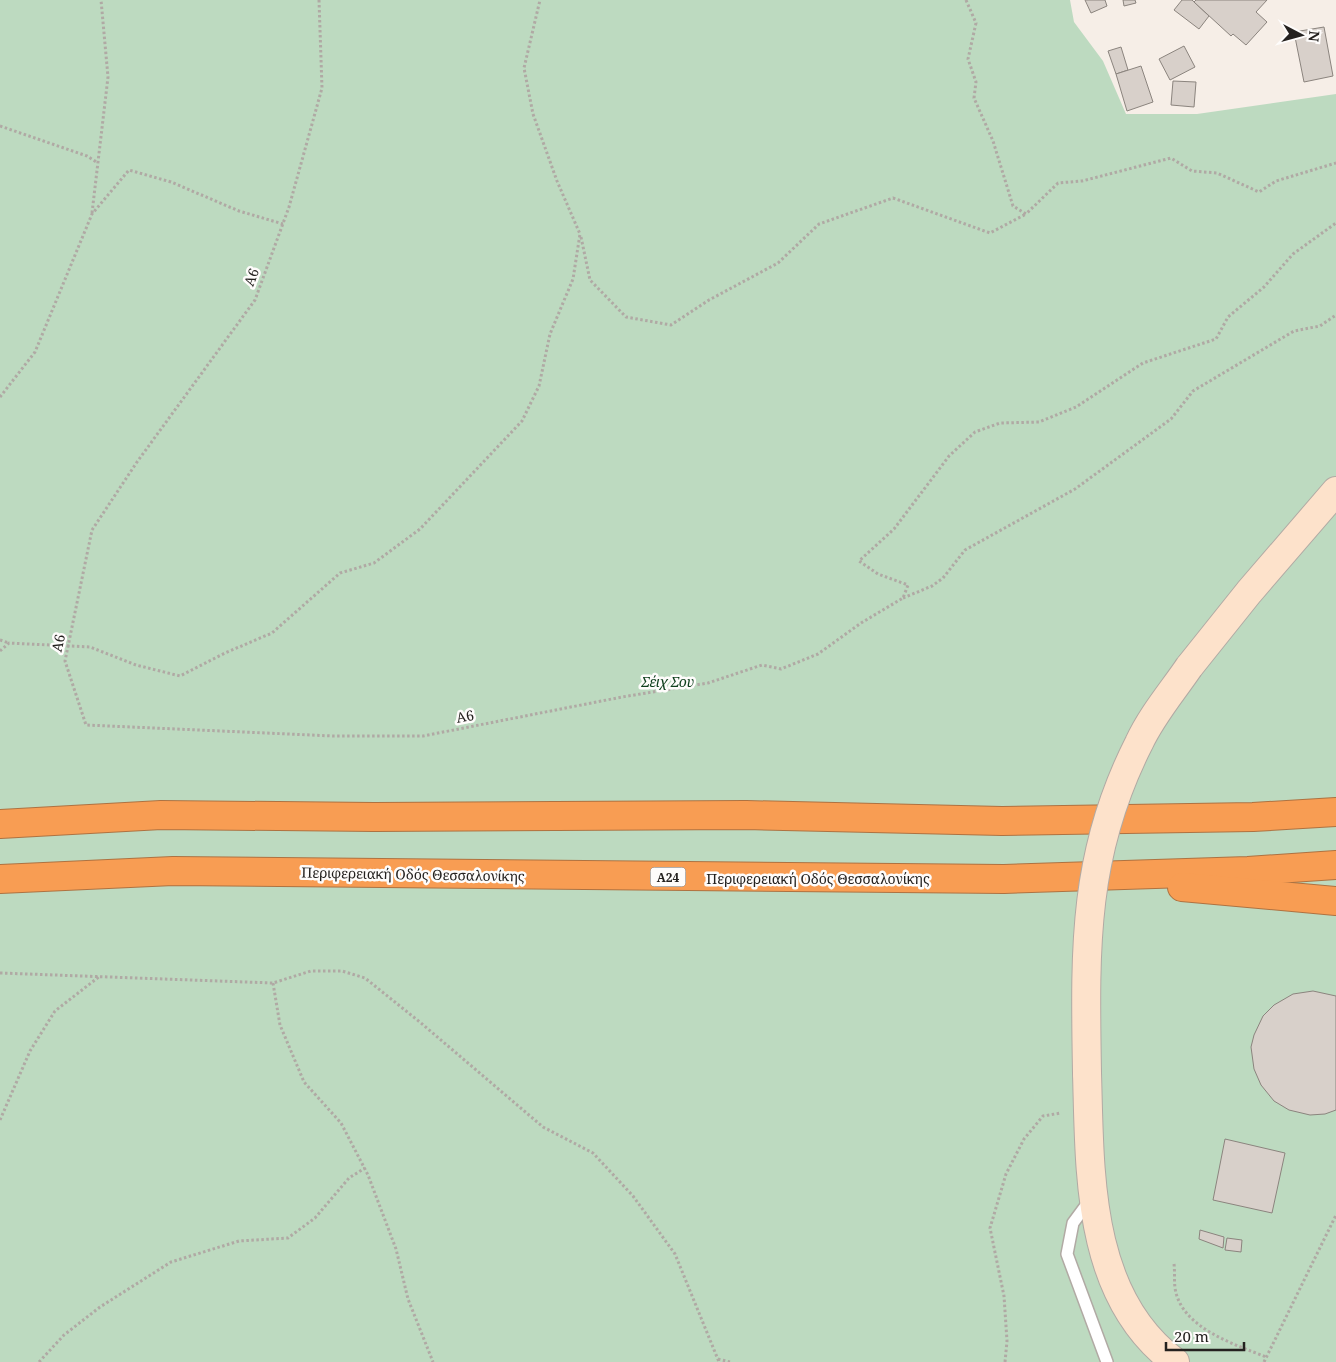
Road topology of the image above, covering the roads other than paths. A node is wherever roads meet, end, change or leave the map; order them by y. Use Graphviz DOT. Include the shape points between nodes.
graph roads {
  1 [pos="1336,491"];
  2 [pos="1336,812"];
  3 [pos="0,824"];
  4 [pos="1336,865"];
  5 [pos="1112,876"];
  6 [pos="0,879"];
  7 [pos="1336,901"];
  8 [pos="1093,1196"];
  9 [pos="1107,1362"];
  10 [pos="1175,1362"];
  1 -- 8 [label="main road, bridge" via="1189,667 1139,741 1114,796 1103,831 1090,902 1086,965"];
  2 -- 3 [label="highway" via="1253,817 1002,821 746,815 161,815"];
  4 -- 5 [label="highway, Περιφερειακή Οδός Θεσσαλονίκης / Α24"];
  5 -- 6 [label="highway, Περιφερειακή Οδός Θεσσαλονίκης / Α24" via="752,878 173,871"];
  5 -- 7 [label="highway" via="1173,886"];
  8 -- 9 [label="lane" via="1073,1223 1067,1254"];
  8 -- 10 [label="main road" via="1103,1251 1125,1303 1153,1342"];
}
